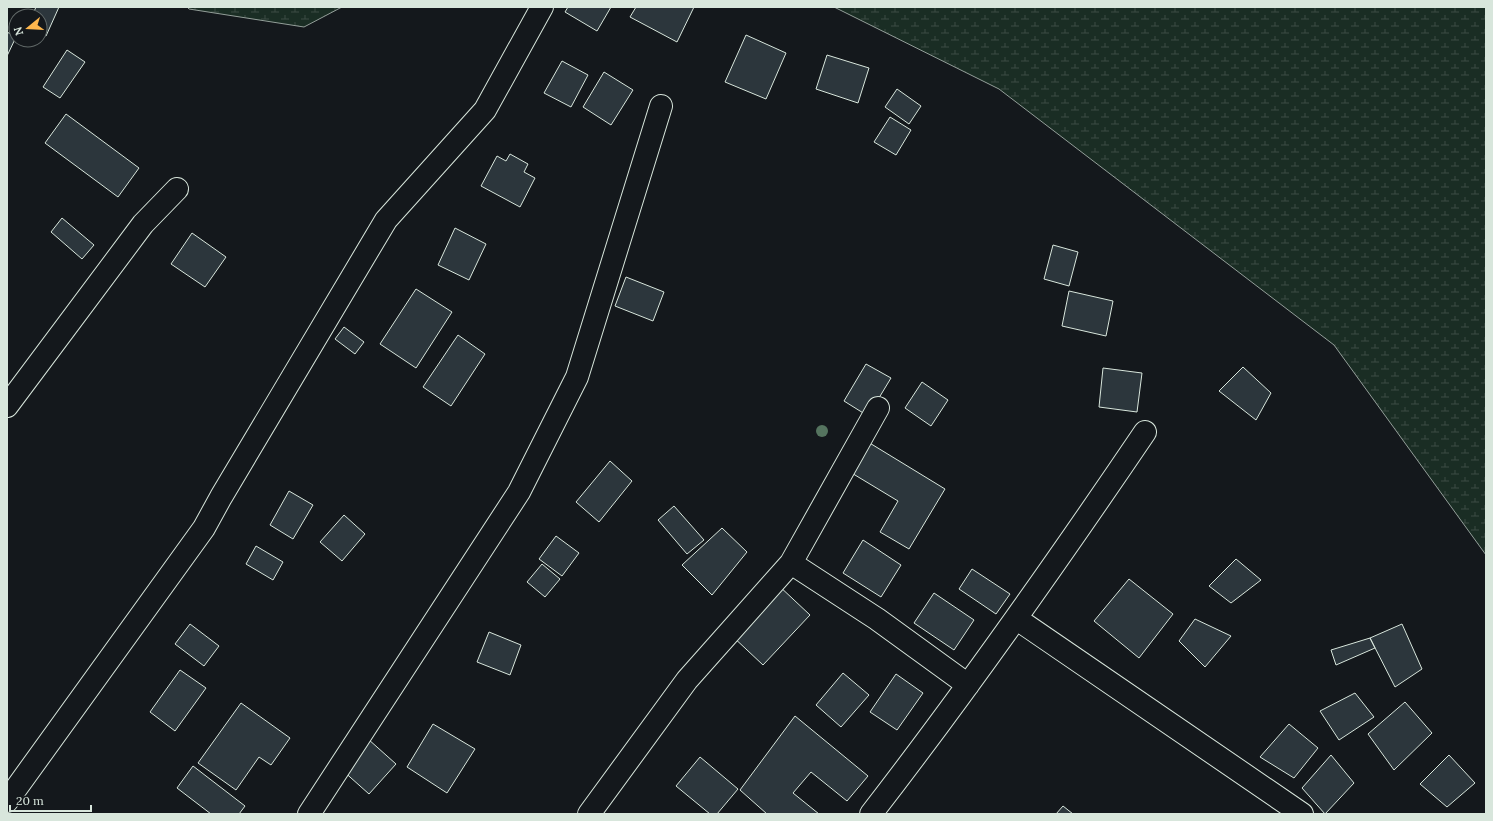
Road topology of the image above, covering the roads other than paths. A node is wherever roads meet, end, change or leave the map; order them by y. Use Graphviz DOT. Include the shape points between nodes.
graph roads {
  1 [pos="542,7"];
  2 [pos="661,106"];
  3 [pos="177,189"];
  4 [pos="7,406"];
  5 [pos="878,408"];
  6 [pos="1145,432"];
  7 [pos="792,563"];
  8 [pos="1017,619"];
  9 [pos="968,685"];
  10 [pos="7,801"];
  11 [pos="309,814"];
  12 [pos="589,814"];
  13 [pos="871,814"];
  14 [pos="1302,814"];
  1 -- 10 [label="street" via="485,110 386,220 204,528"];
  2 -- 11 [label="street" via="574,384 519,492"];
  3 -- 4 [label="street" via="142,224"];
  5 -- 7 [label="street"];
  6 -- 8 [label="street"];
  7 -- 9 [label="street" via="877,619"];
  7 -- 12 [label="street" via="687,680"];
  8 -- 9 [label="street"];
  8 -- 14 [label="street"];
  9 -- 13 [label="street"];
}
